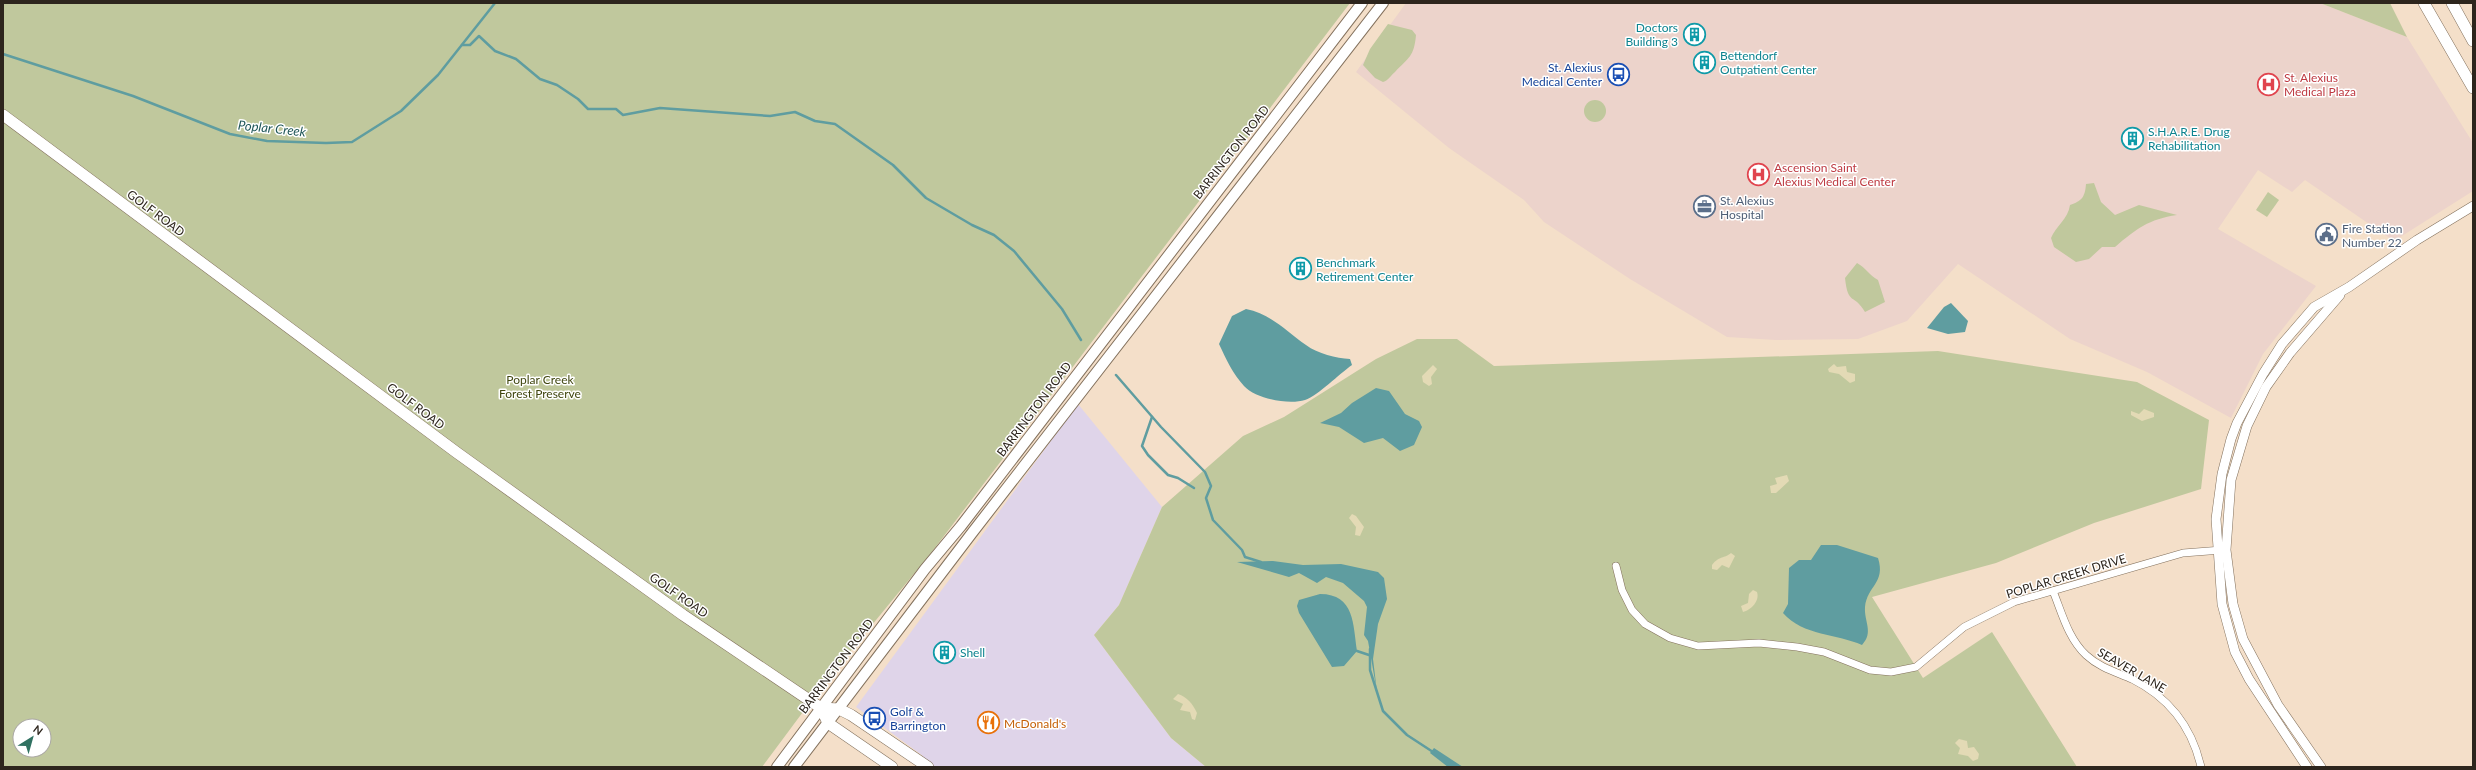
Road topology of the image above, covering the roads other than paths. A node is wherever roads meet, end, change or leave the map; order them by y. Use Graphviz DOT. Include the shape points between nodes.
graph roads {
  1 [pos="1362,3"];
  2 [pos="1383,3"];
  3 [pos="2424,3"];
  4 [pos="2452,3"];
  5 [pos="2473,41"];
  6 [pos="2473,88"];
  7 [pos="3,115"];
  8 [pos="2473,206"];
  9 [pos="2343,291"];
  10 [pos="2217,549"];
  11 [pos="2226,550"];
  12 [pos="1616,566"];
  13 [pos="2053,590"];
  14 [pos="821,708"];
  15 [pos="839,709"];
  16 [pos="828,723"];
  17 [pos="777,767"];
  18 [pos="794,767"];
  19 [pos="892,767"];
  20 [pos="928,767"];
  21 [pos="2201,767"];
  22 [pos="2307,767"];
  23 [pos="2321,767"];
  1 -- 14 [label="main road, BARRINGTON ROAD" via="961,526 925,569"];
  2 -- 15 [label="main road"];
  3 -- 6 [label="main road"];
  4 -- 5 [label="main road"];
  7 -- 14 [label="main road, GOLF ROAD" via="456,452 683,615"];
  8 -- 9 [label="street"];
  9 -- 10 [label="street" via="2314,307 2282,344 2237,423 2222,474 2216,519"];
  9 -- 11 [label="street" via="2290,353 2266,387 2247,426 2231,480"];
  10 -- 11 [label="street, POPLAR CREEK DRIVE"];
  10 -- 13 [label="street, POPLAR CREEK DRIVE" via="2183,553"];
  10 -- 22 [label="street" via="2222,604 2235,652 2248,679"];
  11 -- 23 [label="street" via="2233,604 2243,639 2278,705"];
  12 -- 13 [label="street, POPLAR CREEK DRIVE" via="1622,590 1632,610 1645,624 1670,638 1698,646 1759,643 1797,647 1824,652 1870,670 1891,672 1916,667 1964,627 2014,602"];
  13 -- 21 [label="street, SEAVER LANE" via="2069,632 2094,662 2154,692 2173,708 2186,724 2196,746"];
  14 -- 15 [label="main road"];
  14 -- 16 [label="main road"];
  14 -- 17 [label="main road, BARRINGTON ROAD"];
  15 -- 16 [label="main road"];
  15 -- 20 [label="main road" via="851,714"];
  16 -- 18 [label="main road"];
  16 -- 19 [label="main road"];
}
